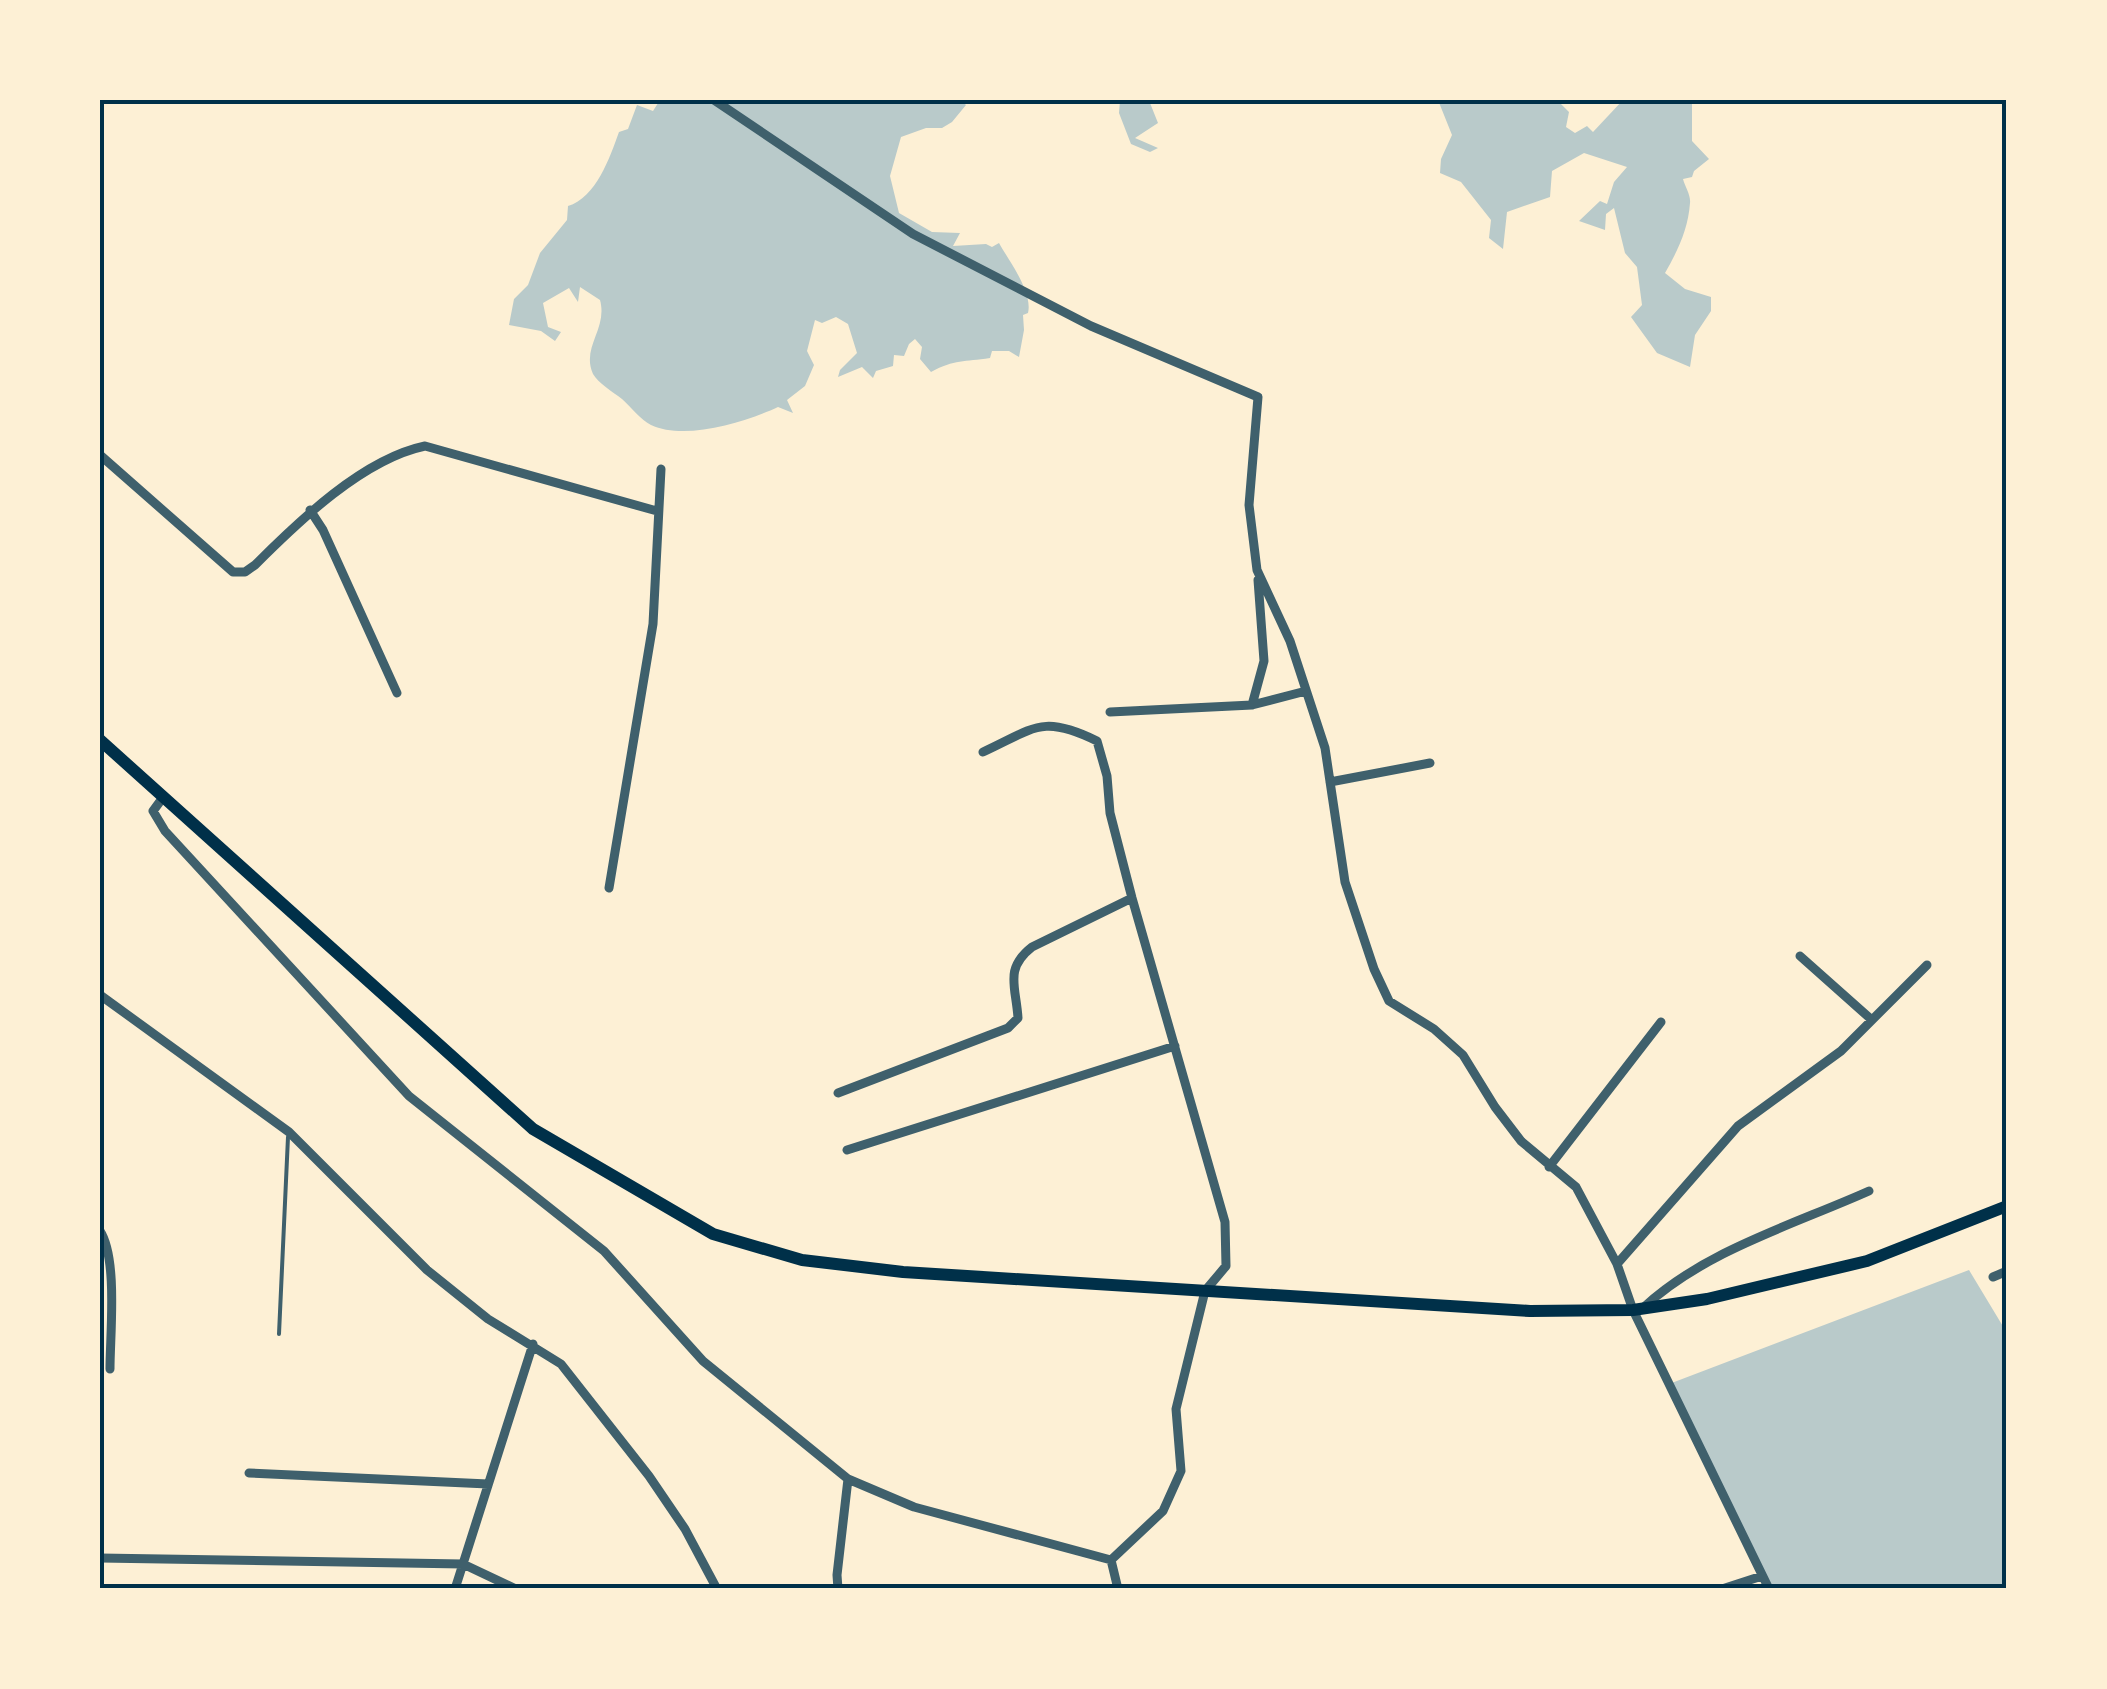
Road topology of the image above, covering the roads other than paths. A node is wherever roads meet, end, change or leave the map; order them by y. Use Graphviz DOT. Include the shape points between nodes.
graph roads {
  1 [pos="714,100"];
  2 [pos="100,454"];
  3 [pos="661,469"];
  4 [pos="310,510"];
  5 [pos="656,511"];
  6 [pos="1257,570"];
  7 [pos="1306,691"];
  8 [pos="397,693"];
  9 [pos="1252,705"];
  10 [pos="1110,712"];
  11 [pos="100,740"];
  12 [pos="983,752"];
  13 [pos="1430,763"];
  14 [pos="1330,782"];
  15 [pos="164,796"];
  16 [pos="610,888"];
  17 [pos="1132,898"];
  18 [pos="1800,956"];
  19 [pos="1928,965"];
  20 [pos="100,995"];
  21 [pos="1872,1020"];
  22 [pos="1661,1022"];
  23 [pos="1175,1046"];
  24 [pos="838,1093"];
  25 [pos="288,1132"];
  26 [pos="847,1150"];
  27 [pos="1549,1167"];
  28 [pos="1869,1192"];
  29 [pos="2007,1206"];
  30 [pos="100,1231"];
  31 [pos="1617,1264"];
  32 [pos="2007,1271"];
  33 [pos="1993,1277"];
  34 [pos="1205,1291"];
  35 [pos="1638,1310"];
  36 [pos="279,1334"];
  37 [pos="533,1344"];
  38 [pos="110,1369"];
  39 [pos="249,1472"];
  40 [pos="848,1479"];
  41 [pos="488,1484"];
  42 [pos="100,1558"];
  43 [pos="1111,1560"];
  44 [pos="463,1564"];
  45 [pos="1762,1576"];
  46 [pos="456,1589"];
  47 [pos="516,1589"];
  48 [pos="717,1589"];
  49 [pos="838,1589"];
  50 [pos="1118,1589"];
  51 [pos="1722,1589"];
  52 [pos="1769,1589"];
  1 -- 6 [label="street" via="913,234 1091,326 1258,397 1249,505"];
  2 -- 4 [label="street" via="233,572 245,572"];
  3 -- 5 [label="street"];
  4 -- 5 [label="street" via="401,451 425,446"];
  4 -- 8 [label="street"];
  5 -- 16 [label="street" via="653,624"];
  6 -- 7 [label="street"];
  6 -- 9 [label="street" via="1264,661"];
  7 -- 9 [label="street"];
  7 -- 14 [label="street"];
  9 -- 10 [label="street"];
  11 -- 15 [label="main road"];
  12 -- 17 [label="street" via="1043,724 1097,741"];
  13 -- 14 [label="street"];
  14 -- 27 [label="street" via="1345,882 1389,1001 1463,1055 1495,1108"];
  15 -- 34 [label="main road" via="533,1129 713,1234 802,1260 903,1272"];
  15 -- 40 [label="street" via="153,811 165,831 409,1096 604,1251 702,1360"];
  17 -- 23 [label="street"];
  17 -- 24 [label="street" via="1018,958 1012,972 1018,1018 1008,1028"];
  18 -- 21 [label="street"];
  19 -- 21 [label="street"];
  20 -- 25 [label="street"];
  21 -- 31 [label="street" via="1841,1052 1738,1126"];
  22 -- 27 [label="street"];
  23 -- 26 [label="street"];
  23 -- 34 [label="street" via="1225,1222 1226,1266"];
  25 -- 36 [label="lane"];
  25 -- 37 [label="street" via="427,1270 488,1319"];
  27 -- 31 [label="street" via="1576,1188"];
  28 -- 35 [label="street" via="1698,1266"];
  29 -- 35 [label="main road" via="1868,1261"];
  30 -- 38 [label="street" via="109,1274"];
  31 -- 35 [label="street"];
  32 -- 33 [label="street"];
  34 -- 35 [label="main road" via="1530,1311"];
  34 -- 43 [label="street" via="1176,1409 1181,1471 1163,1512"];
  35 -- 45 [label="street"];
  37 -- 41 [label="street"];
  37 -- 48 [label="street" via="560,1364 638,1461"];
  39 -- 41 [label="street"];
  40 -- 43 [label="street" via="914,1508"];
  40 -- 49 [label="street"];
  41 -- 44 [label="street"];
  42 -- 44 [label="street"];
  43 -- 50 [label="street"];
  44 -- 46 [label="street"];
  44 -- 47 [label="street"];
  45 -- 51 [label="street"];
  45 -- 52 [label="street"];
}
